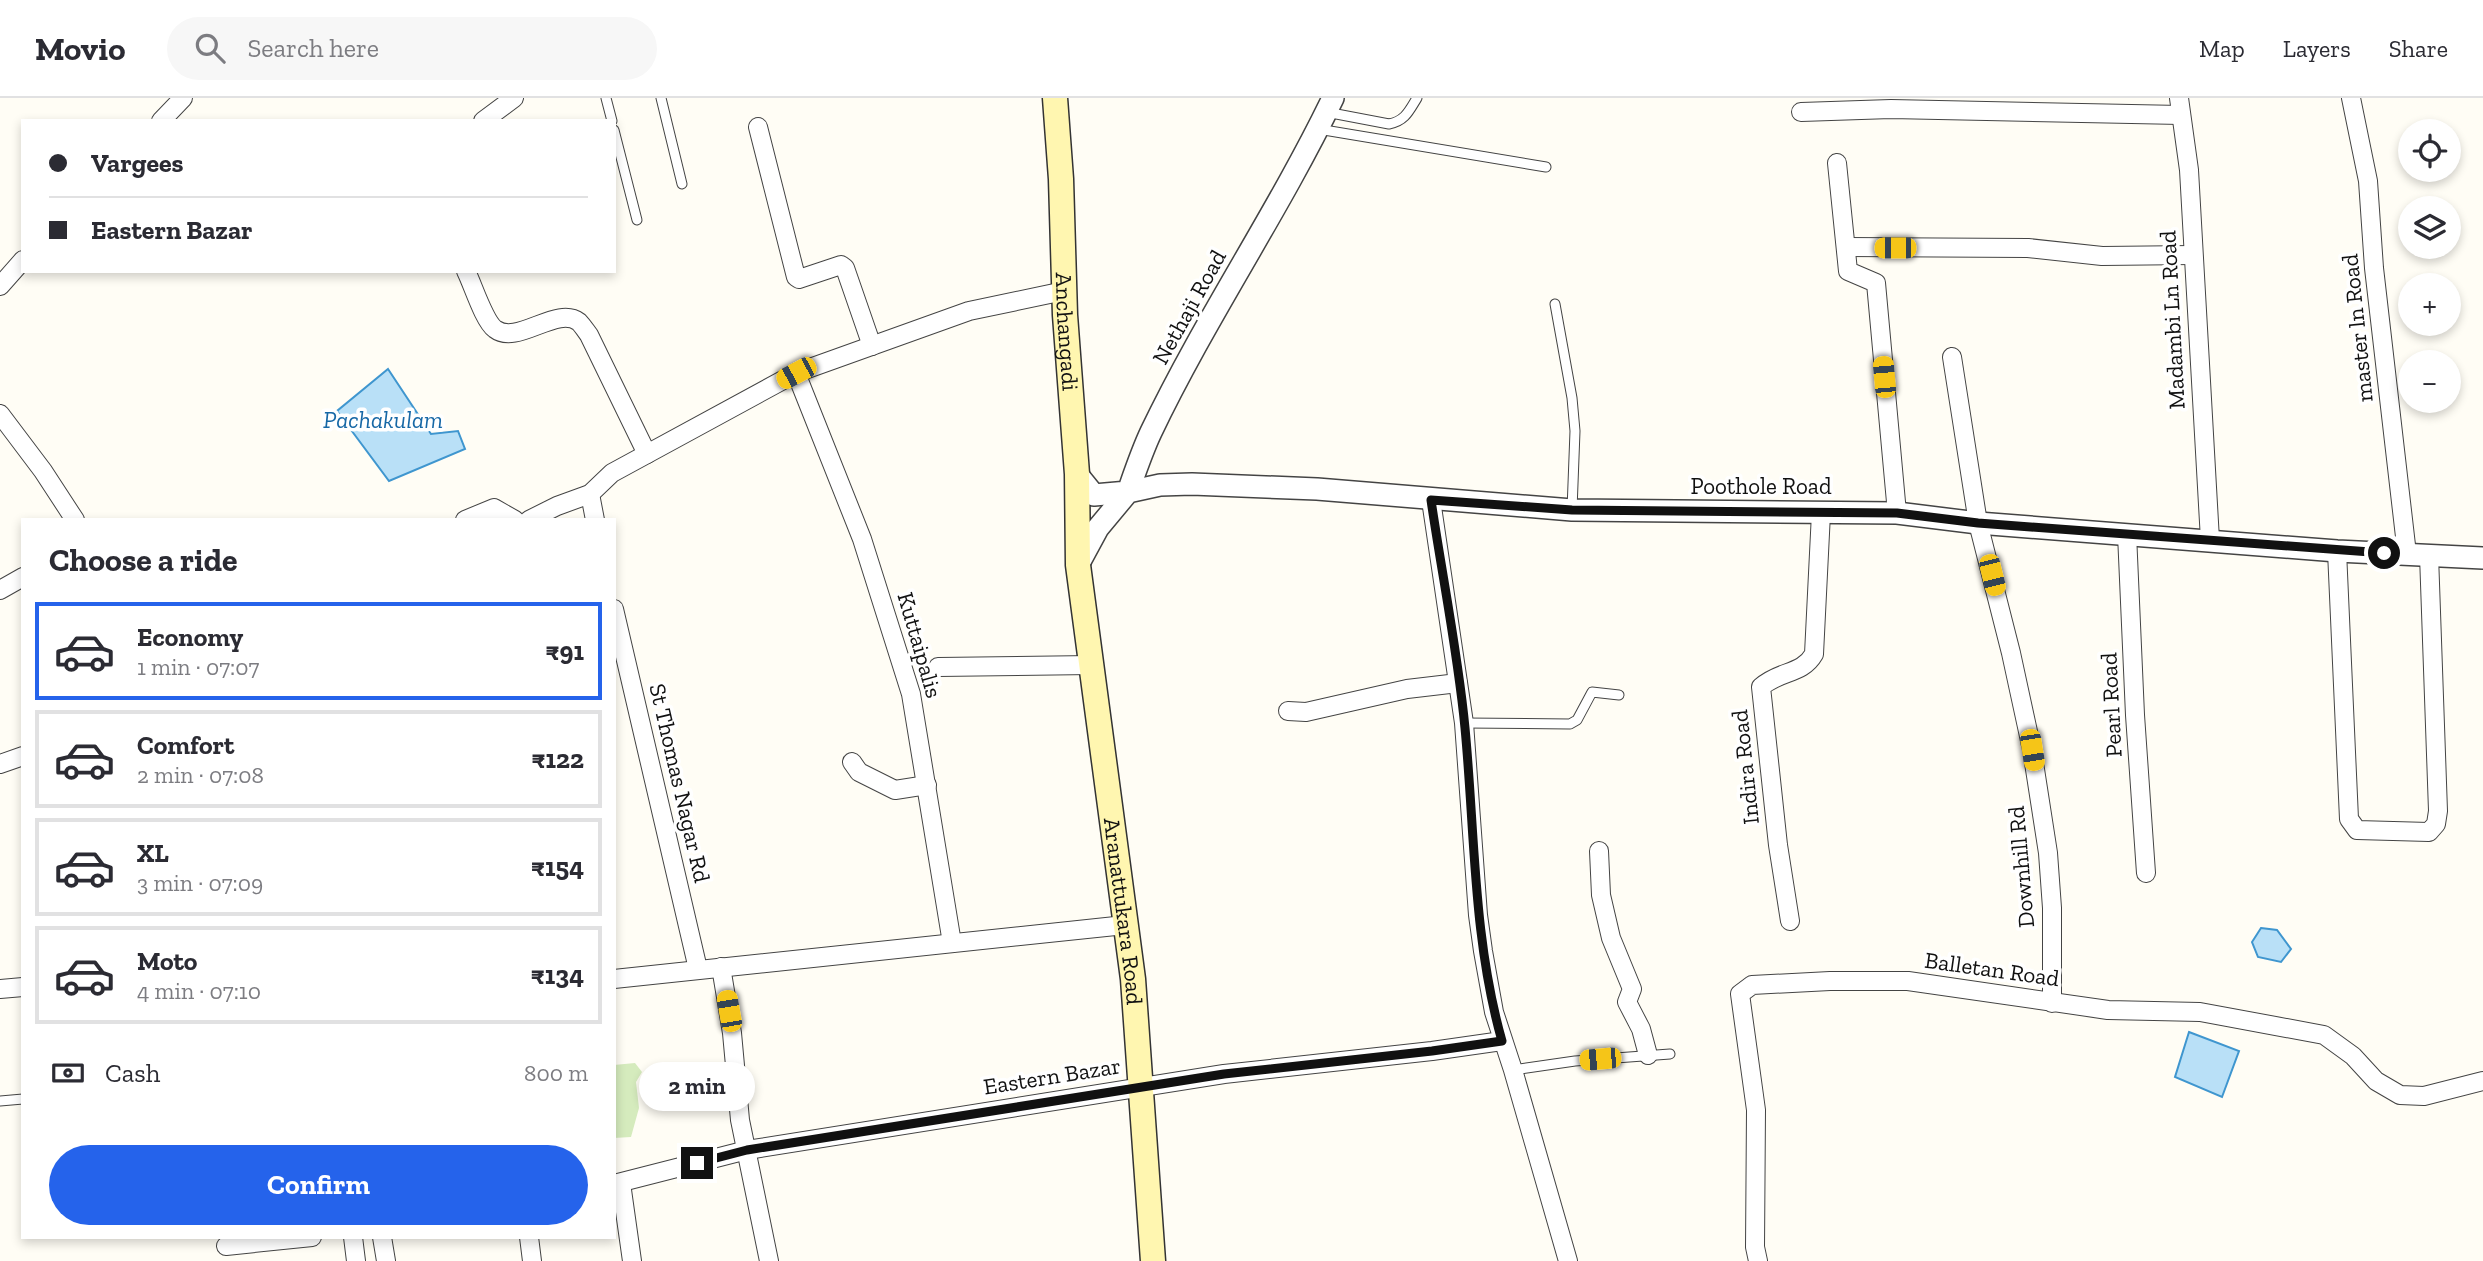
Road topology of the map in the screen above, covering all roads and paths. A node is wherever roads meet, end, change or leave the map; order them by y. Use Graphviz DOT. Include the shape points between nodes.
graph roads {
  1 [pos="183,98"];
  2 [pos="514,98"];
  3 [pos="607,98"];
  4 [pos="661,98"];
  5 [pos="1055,98"];
  6 [pos="1417,98"];
  7 [pos="2351,98"];
  8 [pos="2180,106"];
  9 [pos="1801,112"];
  10 [pos="1326,113"];
  11 [pos="162,119"];
  12 [pos="486,119"];
  13 [pos="612,119"];
  14 [pos="758,127"];
  15 [pos="616,138"];
  16 [pos="1837,163"];
  17 [pos="1546,167"];
  18 [pos="682,184"];
  19 [pos="636,220"];
  20 [pos="1846,247"];
  21 [pos="2193,255"];
  22 [pos="21,262"];
  23 [pos="467,273"];
  24 [pos="0,286"];
  25 [pos="1064,291"];
  26 [pos="1555,304"];
  27 [pos="872,346"];
  28 [pos="1952,357"];
  29 [pos="796,373"];
  30 [pos="0,414"];
  31 [pos="647,454"];
  32 [pos="1077,474"];
  33 [pos="1128,492"];
  34 [pos="590,494"];
  35 [pos="1431,500"];
  36 [pos="1572,510"];
  37 [pos="1821,513"];
  38 [pos="1897,513"];
  39 [pos="74,518"];
  40 [pos="470,518"];
  41 [pos="512,518"];
  42 [pos="533,518"];
  43 [pos="595,518"];
  44 [pos="1978,523"];
  45 [pos="2127,534"];
  46 [pos="2210,540"];
  47 [pos="2337,551"];
  48 [pos="2407,554"];
  49 [pos="2429,555"];
  50 [pos="2483,558"];
  51 [pos="1078,565"];
  52 [pos="21,578"];
  53 [pos="0,590"];
  54 [pos="616,618"];
  55 [pos="1092,665"];
  56 [pos="938,667"];
  57 [pos="1458,683"];
  58 [pos="1619,695"];
  59 [pos="1288,711"];
  60 [pos="1464,723"];
  61 [pos="21,757"];
  62 [pos="852,762"];
  63 [pos="0,764"];
  64 [pos="927,785"];
  65 [pos="1599,851"];
  66 [pos="2146,873"];
  67 [pos="1790,921"];
  68 [pos="1125,925"];
  69 [pos="952,943"];
  70 [pos="721,967"];
  71 [pos="698,969"];
  72 [pos="616,979"];
  73 [pos="21,988"];
  74 [pos="0,989"];
  75 [pos="2052,1003"];
  76 [pos="1502,1041"];
  77 [pos="1670,1054"];
  78 [pos="1648,1055"];
  79 [pos="1513,1070"];
  80 [pos="2483,1081"];
  81 [pos="1141,1087"];
  82 [pos="21,1099"];
  83 [pos="0,1101"];
  84 [pos="747,1150"];
  85 [pos="618,1183"];
  86 [pos="297,1239"];
  87 [pos="353,1239"];
  88 [pos="382,1239"];
  89 [pos="529,1239"];
  90 [pos="226,1248"];
  91 [pos="356,1261"];
  92 [pos="386,1261"];
  93 [pos="532,1261"];
  94 [pos="632,1261"];
  95 [pos="769,1261"];
  96 [pos="1153,1261"];
  97 [pos="1568,1261"];
  98 [pos="1758,1261"];
  1 -- 11 [label="street"];
  2 -- 12 [label="street"];
  3 -- 13 [label="lane"];
  4 -- 18 [label="lane"];
  5 -- 25 [label="main road, Anchangadi"];
  6 -- 10 [label="lane" via="1399,123"];
  7 -- 48 [label="street, master ln Road" via="2368,181"];
  8 -- 9 [label="street"];
  8 -- 21 [label="street, Madambi Ln Road"];
  10 -- 17 [label="lane"];
  10 -- 33 [label="street, Nethaji Road" via="1163,410"];
  14 -- 27 [label="street" via="796,277 841,265 845,268"];
  15 -- 19 [label="lane"];
  16 -- 20 [label="street"];
  20 -- 21 [label="street"];
  20 -- 38 [label="street" via="1848,271 1876,283"];
  21 -- 46 [label="street, Madambi Ln Road"];
  22 -- 24 [label="street"];
  23 -- 31 [label="street" via="497,331 510,334 568,317 579,322"];
  25 -- 27 [label="street" via="968,311"];
  25 -- 32 [label="main road, Anchangadi"];
  26 -- 36 [label="lane" via="1573,398"];
  27 -- 29 [label="street"];
  28 -- 44 [label="street, Downhill Rd"];
  29 -- 31 [label="street"];
  29 -- 64 [label="street, Kuttaipalis" via="862,539 911,694"];
  30 -- 39 [label="street"];
  31 -- 34 [label="street" via="612,473"];
  32 -- 33 [label="street" via="1094,495"];
  32 -- 51 [label="main road, Anchangadi"];
  33 -- 35 [label="street, Poothole Road" via="1192,484"];
  33 -- 51 [label="street" via="1098,528"];
  34 -- 42 [label="street"];
  34 -- 43 [label="street"];
  35 -- 36 [label="street, Poothole Road"];
  35 -- 57 [label="street"];
  36 -- 37 [label="street, Poothole Road"];
  37 -- 38 [label="street, Poothole Road"];
  37 -- 67 [label="street, Indira Road" via="1814,654 1806,666 1778,675 1761,687"];
  38 -- 44 [label="street, Poothole Road"];
  40 -- 41 [label="street" via="494,508"];
  44 -- 45 [label="street, Poothole Road"];
  44 -- 75 [label="street, Downhill Rd" via="2011,653 2048,853"];
  45 -- 46 [label="street, Poothole Road"];
  45 -- 66 [label="street, Pearl Road"];
  46 -- 47 [label="street, Poothole Road"];
  47 -- 48 [label="street, Poothole Road"];
  47 -- 49 [label="street" via="2349,819 2357,830 2429,832 2436,824"];
  48 -- 49 [label="street, Poothole Road"];
  49 -- 50 [label="street, Poothole Road"];
  51 -- 55 [label="main road, Aranattukara Road"];
  52 -- 53 [label="street"];
  54 -- 71 [label="street, St Thomas Nagar Rd"];
  55 -- 56 [label="street"];
  55 -- 68 [label="main road, Aranattukara Road"];
  57 -- 59 [label="street" via="1407,689 1306,712"];
  57 -- 60 [label="street"];
  58 -- 60 [label="lane" via="1592,692 1577,720 1570,724"];
  60 -- 76 [label="street" via="1478,915"];
  61 -- 63 [label="street"];
  62 -- 64 [label="street" via="859,772 895,790"];
  64 -- 69 [label="street, Kuttaipalis"];
  65 -- 78 [label="street" via="1608,927 1632,989 1627,1002"];
  68 -- 69 [label="street"];
  68 -- 81 [label="main road, Aranattukara Road"];
  69 -- 70 [label="street"];
  70 -- 71 [label="street"];
  70 -- 84 [label="street"];
  71 -- 72 [label="street"];
  73 -- 74 [label="street"];
  75 -- 80 [label="street, Balletan Road" via="2108,1010 2200,1012 2324,1035 2400,1096 2424,1096"];
  75 -- 98 [label="street, Balletan Road" via="1908,981 1752,985 1740,994 1756,1110"];
  76 -- 79 [label="street"];
  76 -- 81 [label="street, Eastern Bazar"];
  77 -- 78 [label="lane"];
  78 -- 79 [label="lane"];
  79 -- 97 [label="street"];
  81 -- 84 [label="street, Eastern Bazar"];
  81 -- 96 [label="main road, Aranattukara Road"];
  82 -- 83 [label="lane"];
  84 -- 85 [label="street, Eastern Bazar"];
  84 -- 95 [label="street"];
  85 -- 94 [label="street"];
  86 -- 90 [label="street"];
  87 -- 91 [label="street"];
  88 -- 92 [label="street"];
  89 -- 93 [label="street"];
}
